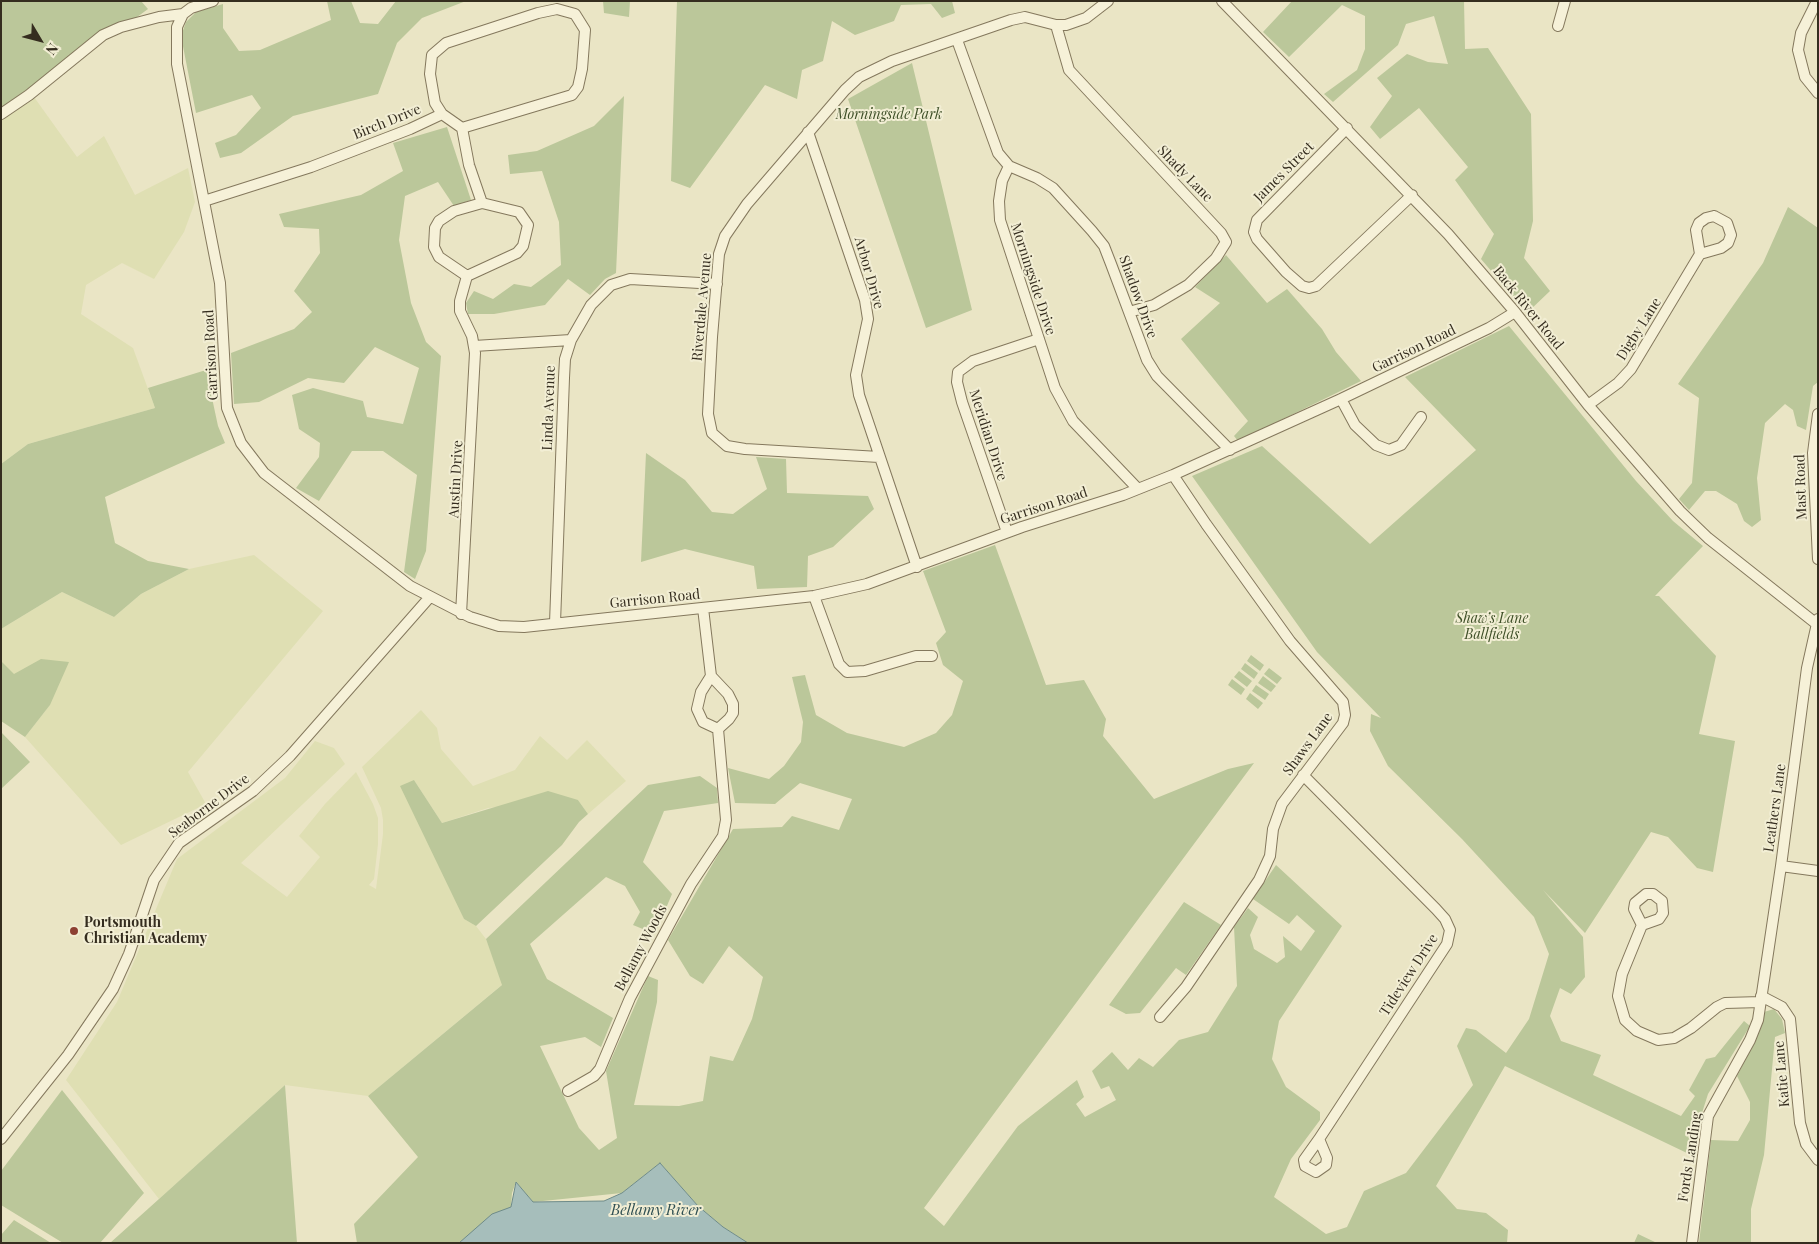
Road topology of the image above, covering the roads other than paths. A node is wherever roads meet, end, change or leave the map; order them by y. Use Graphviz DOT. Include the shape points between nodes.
graph roads {
  1 [pos="213,1"];
  2 [pos="1108,1"];
  3 [pos="1222,1"];
  4 [pos="1565,1"];
  5 [pos="1817,1"];
  6 [pos="183,14"];
  7 [pos="1056,25"];
  8 [pos="1558,26"];
  9 [pos="957,40"];
  10 [pos="1818,93"];
  11 [pos="1,114"];
  12 [pos="442,114"];
  13 [pos="462,128"];
  14 [pos="1347,128"];
  15 [pos="808,132"];
  16 [pos="1009,166"];
  17 [pos="1412,195"];
  18 [pos="204,201"];
  19 [pos="482,203"];
  20 [pos="1700,254"];
  21 [pos="467,276"];
  22 [pos="717,284"];
  23 [pos="1129,312"];
  24 [pos="1514,312"];
  25 [pos="1039,339"];
  26 [pos="571,340"];
  27 [pos="474,346"];
  28 [pos="1340,399"];
  29 [pos="1588,405"];
  30 [pos="1818,414"];
  31 [pos="1421,417"];
  32 [pos="1230,450"];
  33 [pos="878,457"];
  34 [pos="1173,474"];
  35 [pos="1138,489"];
  36 [pos="1007,532"];
  37 [pos="1818,559"];
  38 [pos="917,567"];
  39 [pos="814,596"];
  40 [pos="429,598"];
  41 [pos="703,608"];
  42 [pos="462,614"];
  43 [pos="1818,622"];
  44 [pos="554,623"];
  45 [pos="932,656"];
  46 [pos="711,676"];
  47 [pos="718,729"];
  48 [pos="1302,775"];
  49 [pos="1781,866"];
  50 [pos="1818,871"];
  51 [pos="1642,925"];
  52 [pos="1761,999"];
  53 [pos="1160,1017"];
  54 [pos="568,1091"];
  55 [pos="1319,1138"];
  56 [pos="1,1139"];
  57 [pos="1818,1160"];
  58 [pos="1692,1243"];
  1 -- 6 [label="street"];
  2 -- 7 [label="street" via="1080,21"];
  3 -- 14 [label="street, Back River Road"];
  4 -- 8 [label="street"];
  5 -- 10 [label="street" via="1798,50 1805,77"];
  6 -- 11 [label="street" via="158,17 103,34"];
  6 -- 18 [label="street, Garrison Road" via="177,27 177,64"];
  7 -- 9 [label="street" via="1024,17"];
  7 -- 23 [label="street, Shady Lane" via="1069,70 1221,232 1226,242 1216,258 1188,285 1154,305"];
  9 -- 15 [label="street, Riverdale Avenue" via="884,63 859,77"];
  9 -- 16 [label="street" via="990,135 998,153"];
  12 -- 13 [label="street"];
  12 -- 13 [label="street, Birch Drive" via="435,103 430,74 432,55 446,43 538,13 557,9 575,14 585,30 578,87 572,94"];
  12 -- 18 [label="street, Birch Drive" via="312,167"];
  13 -- 19 [label="street" via="468,165"];
  14 -- 17 [label="street, Back River Road"];
  14 -- 17 [label="street, James Street" via="1254,226 1257,239 1286,272 1302,286 1316,286"];
  15 -- 22 [label="street, Riverdale Avenue" via="725,236"];
  15 -- 33 [label="street, Arbor Drive" via="865,300 868,319 856,376"];
  16 -- 23 [label="street, Shadow Drive" via="1053,188 1092,230 1104,246"];
  16 -- 25 [label="street, Morningside Drive" via="1000,191 1000,220"];
  17 -- 24 [label="street, Back River Road"];
  18 -- 40 [label="street, Garrison Road" via="220,283 227,408 241,443 264,473 393,574"];
  19 -- 21 [label="street" via="445,215 435,228 434,246 439,257"];
  19 -- 21 [label="street" via="519,212 528,225 526,236 517,253"];
  20 -- 29 [label="street, Digby Lane" via="1631,369"];
  21 -- 27 [label="street" via="460,311"];
  22 -- 26 [label="street, Linda Avenue" via="630,279 612,285 591,305"];
  22 -- 33 [label="street, Riverdale Avenue" via="708,414 712,433 721,443 745,450"];
  23 -- 32 [label="street, Shadow Drive" via="1147,360 1157,376"];
  24 -- 28 [label="street, Garrison Road" via="1489,328"];
  24 -- 29 [label="street, Back River Road"];
  25 -- 35 [label="street, Morningside Drive" via="1055,388 1068,413"];
  25 -- 36 [label="street, Meridian Drive" via="973,361 958,372 962,402"];
  26 -- 27 [label="street"];
  26 -- 44 [label="street, Linda Avenue" via="565,359"];
  27 -- 42 [label="street, Austin Drive"];
  28 -- 31 [label="street" via="1355,425 1376,445 1389,450 1401,445"];
  28 -- 32 [label="street, Garrison Road"];
  29 -- 43 [label="street, Back River Road" via="1694,525"];
  30 -- 37 [label="street, Mast Road" via="1813,453"];
  32 -- 34 [label="street, Garrison Road"];
  33 -- 38 [label="street, Arbor Drive"];
  34 -- 35 [label="street, Garrison Road"];
  34 -- 48 [label="street, Shaws Lane" via="1290,641 1343,702 1346,715 1343,722"];
  35 -- 36 [label="street, Garrison Road"];
  36 -- 38 [label="street, Garrison Road"];
  38 -- 39 [label="street, Garrison Road" via="848,590"];
  39 -- 41 [label="street, Garrison Road"];
  39 -- 45 [label="street" via="839,664 847,672 865,671 916,656"];
  40 -- 42 [label="street, Garrison Road"];
  40 -- 56 [label="street, Seaborne Drive" via="290,756 253,791 179,843 154,880 129,954 113,989 68,1055"];
  41 -- 44 [label="street, Garrison Road"];
  41 -- 46 [label="street"];
  42 -- 44 [label="street, Garrison Road" via="499,626"];
  43 -- 49 [label="street, Leathers Lane" via="1807,668"];
  46 -- 47 [label="street" via="733,704 733,713"];
  46 -- 47 [label="street" via="696,709 703,722"];
  47 -- 54 [label="street, Bellamy Woods" via="726,810 723,836 691,884 634,990 600,1069"];
  48 -- 53 [label="street, Shaws Lane" via="1276,816 1270,856 1259,880 1186,987"];
  48 -- 55 [label="street, Tideview Drive" via="1436,909 1450,930 1447,944"];
  49 -- 50 [label="street"];
  49 -- 52 [label="street, Leathers Lane"];
  51 -- 52 [label="street" via="1622,974 1618,996 1621,1013 1637,1031 1658,1040 1674,1038 1717,1006"];
  52 -- 57 [label="street, Katie Lane" via="1782,1007 1790,1019 1800,1123 1806,1144"];
  52 -- 58 [label="street, Fords Landing" via="1750,1040 1708,1116"];
}
